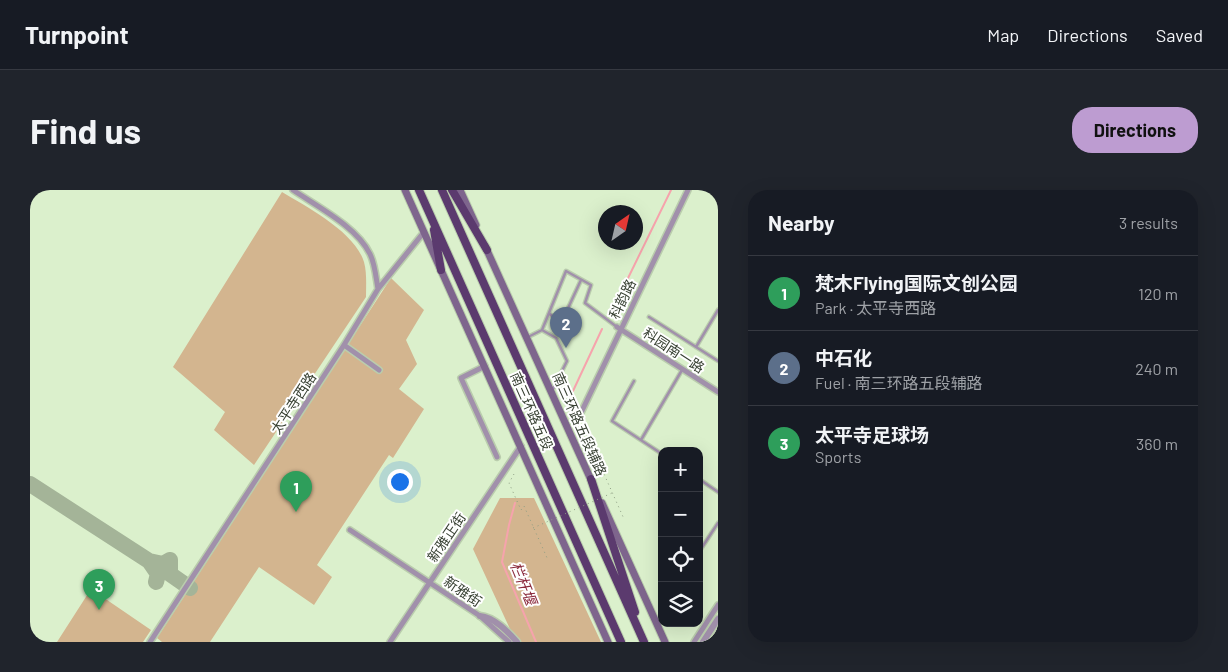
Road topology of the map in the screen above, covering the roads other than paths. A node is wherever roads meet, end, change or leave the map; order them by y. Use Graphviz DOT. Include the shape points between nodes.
graph roads {
  1 [pos="293,190"];
  2 [pos="405,190"];
  3 [pos="419,190"];
  4 [pos="442,190"];
  5 [pos="452,190"];
  6 [pos="460,190"];
  7 [pos="688,190"];
  8 [pos="432,218"];
  9 [pos="424,232"];
  10 [pos="487,250"];
  11 [pos="441,270"];
  12 [pos="581,280"];
  13 [pos="378,289"];
  14 [pos="718,310"];
  15 [pos="549,313"];
  16 [pos="649,317"];
  17 [pos="618,328"];
  18 [pos="542,330"];
  19 [pos="526,338"];
  20 [pos="344,345"];
  21 [pos="696,347"];
  22 [pos="718,361"];
  23 [pos="485,366"];
  24 [pos="682,369"];
  25 [pos="379,370"];
  26 [pos="634,381"];
  27 [pos="552,392"];
  28 [pos="718,392"];
  29 [pos="578,419"];
  30 [pos="641,440"];
  31 [pos="521,445"];
  32 [pos="658,451"];
  33 [pos="497,457"];
  34 [pos="591,478"];
  35 [pos="703,482"];
  36 [pos="718,492"];
  37 [pos="718,523"];
  38 [pos="716,529"];
  39 [pos="350,530"];
  40 [pos="703,547"];
  41 [pos="429,582"];
  42 [pos="718,605"];
  43 [pos="480,616"];
  44 [pos="718,619"];
  45 [pos="718,633"];
  46 [pos="510,639"];
  47 [pos="150,642"];
  48 [pos="390,642"];
  49 [pos="517,642"];
  50 [pos="608,642"];
  51 [pos="621,642"];
  52 [pos="644,642"];
  53 [pos="665,642"];
  54 [pos="694,642"];
  55 [pos="703,642"];
  56 [pos="712,642"];
  1 -- 13 [label="street" via="357,236 371,255"];
  2 -- 9 [label="main road"];
  3 -- 8 [label="highway, 南三环路五段"];
  4 -- 52 [label="highway, 南三环路五段"];
  5 -- 10 [label="highway"];
  6 -- 10 [label="main road, 南三环路五段辅路"];
  7 -- 17 [label="street, 科韵路"];
  8 -- 11 [label="highway"];
  8 -- 51 [label="highway, 南三环路五段"];
  9 -- 11 [label="main road"];
  9 -- 13 [label="street, 太平寺西路"];
  10 -- 19 [label="main road, 南三环路五段辅路"];
  11 -- 23 [label="main road"];
  12 -- 15 [label="lane" via="563,319"];
  12 -- 15 [label="lane" via="566,271"];
  12 -- 17 [label="lane" via="590,285 585,303"];
  13 -- 20 [label="street, 太平寺西路"];
  14 -- 21 [label="lane"];
  15 -- 18 [label="lane"];
  16 -- 21 [label="lane"];
  17 -- 24 [label="street, 科园南一路"];
  17 -- 29 [label="street, 科韵路"];
  18 -- 19 [label="lane"];
  18 -- 27 [label="lane" via="556,338 567,361"];
  19 -- 27 [label="main road, 南三环路五段辅路"];
  20 -- 25 [label="street"];
  20 -- 47 [label="street, 太平寺西路"];
  21 -- 22 [label="lane"];
  23 -- 31 [label="main road"];
  23 -- 33 [label="street" via="461,378"];
  24 -- 28 [label="street, 科园南一路"];
  24 -- 30 [label="lane"];
  26 -- 30 [label="lane" via="612,421"];
  27 -- 34 [label="main road, 南三环路五段辅路"];
  30 -- 32 [label="lane"];
  31 -- 41 [label="street, 新雅正街"];
  31 -- 50 [label="main road"];
  34 -- 52 [label="highway"];
  34 -- 53 [label="main road, 南三环路五段辅路"];
  35 -- 36 [label="lane"];
  37 -- 38 [label="lane"];
  38 -- 40 [label="lane"];
  39 -- 41 [label="street, 新雅街"];
  41 -- 43 [label="street, 新雅街"];
  41 -- 48 [label="street, 新雅正街"];
  42 -- 54 [label="street"];
  43 -- 46 [label="street" via="492,620"];
  44 -- 55 [label="street"];
  45 -- 56 [label="street"];
  46 -- 49 [label="street"];
}
